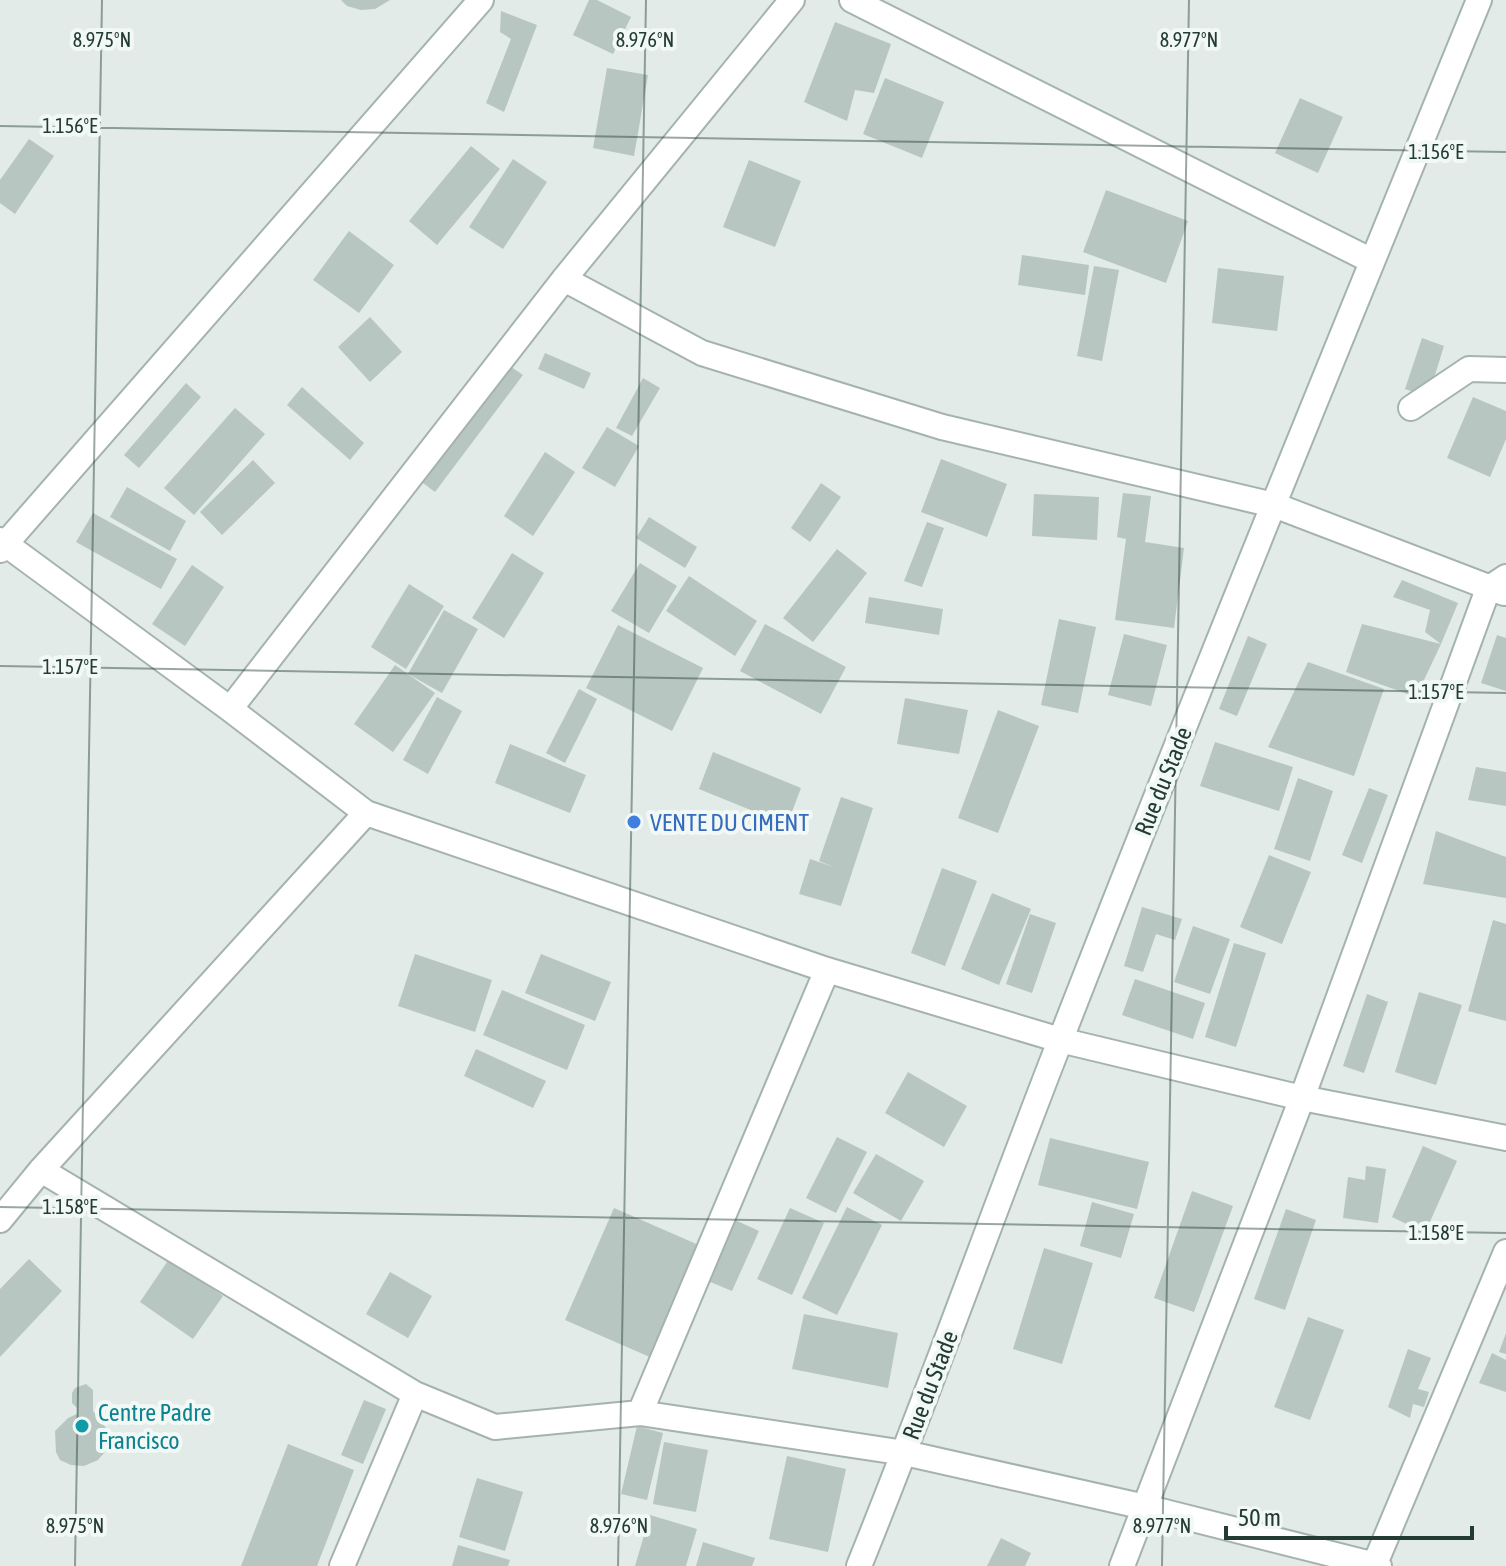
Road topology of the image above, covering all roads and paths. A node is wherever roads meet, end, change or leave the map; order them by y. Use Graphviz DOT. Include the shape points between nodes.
graph roads {
  1 [pos="481,0"];
  2 [pos="792,0"];
  3 [pos="852,0"];
  4 [pos="1479,0"];
  5 [pos="1372,261"];
  6 [pos="564,279"];
  7 [pos="1506,370"];
  8 [pos="1411,408"];
  9 [pos="1274,505"];
  10 [pos="1,545"];
  11 [pos="1500,586"];
  12 [pos="230,709"];
  13 [pos="366,813"];
  14 [pos="827,970"];
  15 [pos="1060,1040"];
  16 [pos="1302,1098"];
  17 [pos="1506,1138"];
  18 [pos="41,1170"];
  19 [pos="0,1220"];
  20 [pos="1506,1252"];
  21 [pos="415,1394"];
  22 [pos="640,1413"];
  23 [pos="905,1453"];
  24 [pos="1145,1507"];
  25 [pos="342,1566"];
  26 [pos="859,1566"];
  27 [pos="1122,1566"];
  28 [pos="1376,1566"];
  1 -- 10 [label="street"];
  2 -- 6 [label="street"];
  3 -- 5 [label="street"];
  4 -- 5 [label="street, Rue du Stade"];
  5 -- 9 [label="street, Rue du Stade"];
  6 -- 9 [label="street" via="702,353 942,427"];
  6 -- 12 [label="street"];
  7 -- 8 [label="street" via="1469,369"];
  9 -- 11 [label="street"];
  9 -- 15 [label="street, Rue du Stade"];
  10 -- 12 [label="street"];
  11 -- 16 [label="street"];
  12 -- 13 [label="street"];
  13 -- 14 [label="street"];
  13 -- 18 [label="street"];
  14 -- 15 [label="street"];
  14 -- 22 [label="street"];
  15 -- 16 [label="street"];
  15 -- 23 [label="street, Rue du Stade"];
  16 -- 17 [label="street"];
  16 -- 24 [label="street"];
  18 -- 19 [label="street"];
  18 -- 21 [label="street"];
  20 -- 28 [label="street"];
  21 -- 22 [label="street" via="495,1427"];
  21 -- 25 [label="street"];
  22 -- 23 [label="street"];
  23 -- 24 [label="street"];
  23 -- 26 [label="street, Rue du Stade"];
  24 -- 27 [label="street"];
  24 -- 28 [label="street"];
}
